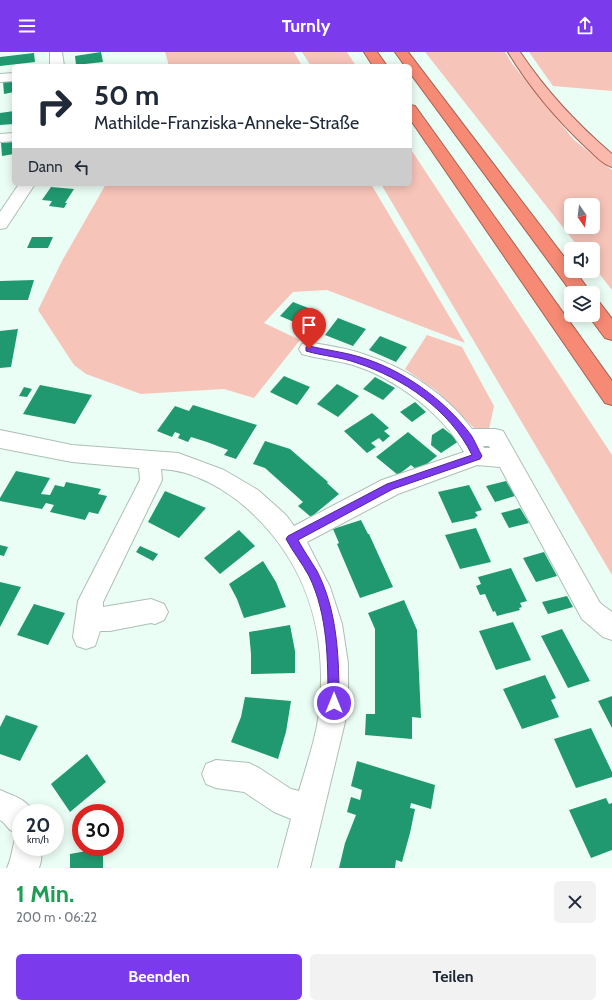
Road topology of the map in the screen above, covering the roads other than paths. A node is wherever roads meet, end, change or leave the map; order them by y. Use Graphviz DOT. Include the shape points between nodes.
graph roads {
  1 [pos="56,52"];
  2 [pos="370,52"];
  3 [pos="401,52"];
  4 [pos="514,52"];
  5 [pos="58,64"];
  6 [pos="379,64"];
  7 [pos="410,64"];
  8 [pos="412,67"];
  9 [pos="12,77"];
  10 [pos="0,78"];
  11 [pos="412,112"];
  12 [pos="12,137"];
  13 [pos="0,138"];
  14 [pos="612,162"];
  15 [pos="25,186"];
  16 [pos="7,202"];
  17 [pos="0,224"];
  18 [pos="577,286"];
  19 [pos="600,317"];
  20 [pos="612,333"];
  21 [pos="309,349"];
  22 [pos="612,397"];
  23 [pos="0,439"];
  24 [pos="473,447"];
  25 [pos="149,460"];
  26 [pos="291,539"];
  27 [pos="156,612"];
  28 [pos="612,628"];
  29 [pos="216,774"];
  30 [pos="0,805"];
  31 [pos="308,809"];
  32 [pos="12,810"];
  33 [pos="26,856"];
  34 [pos="23,868"];
  35 [pos="294,868"];
  1 -- 5 [label="street"];
  2 -- 6 [label="highway"];
  3 -- 7 [label="highway"];
  4 -- 14 [label="main road" via="540,90 565,118"];
  8 -- 18 [label="highway"];
  9 -- 10 [label="street"];
  11 -- 22 [label="highway"];
  12 -- 13 [label="street"];
  15 -- 16 [label="street"];
  16 -- 17 [label="street"];
  19 -- 20 [label="highway"];
  21 -- 24 [label="street" via="359,360 400,378 429,397 451,417"];
  23 -- 25 [label="street" via="81,455"];
  24 -- 26 [label="street"];
  24 -- 28 [label="street" via="507,459 591,611"];
  25 -- 26 [label="street" via="177,462 213,474 240,489 266,510"];
  25 -- 27 [label="street" via="151,480 90,601 87,628 110,618"];
  26 -- 31 [label="street" via="313,574 326,609 334,659 334,703 327,742"];
  29 -- 31 [label="street" via="249,778 284,802"];
  30 -- 32 [label="street"];
  31 -- 35 [label="street"];
  33 -- 34 [label="street"];
}
